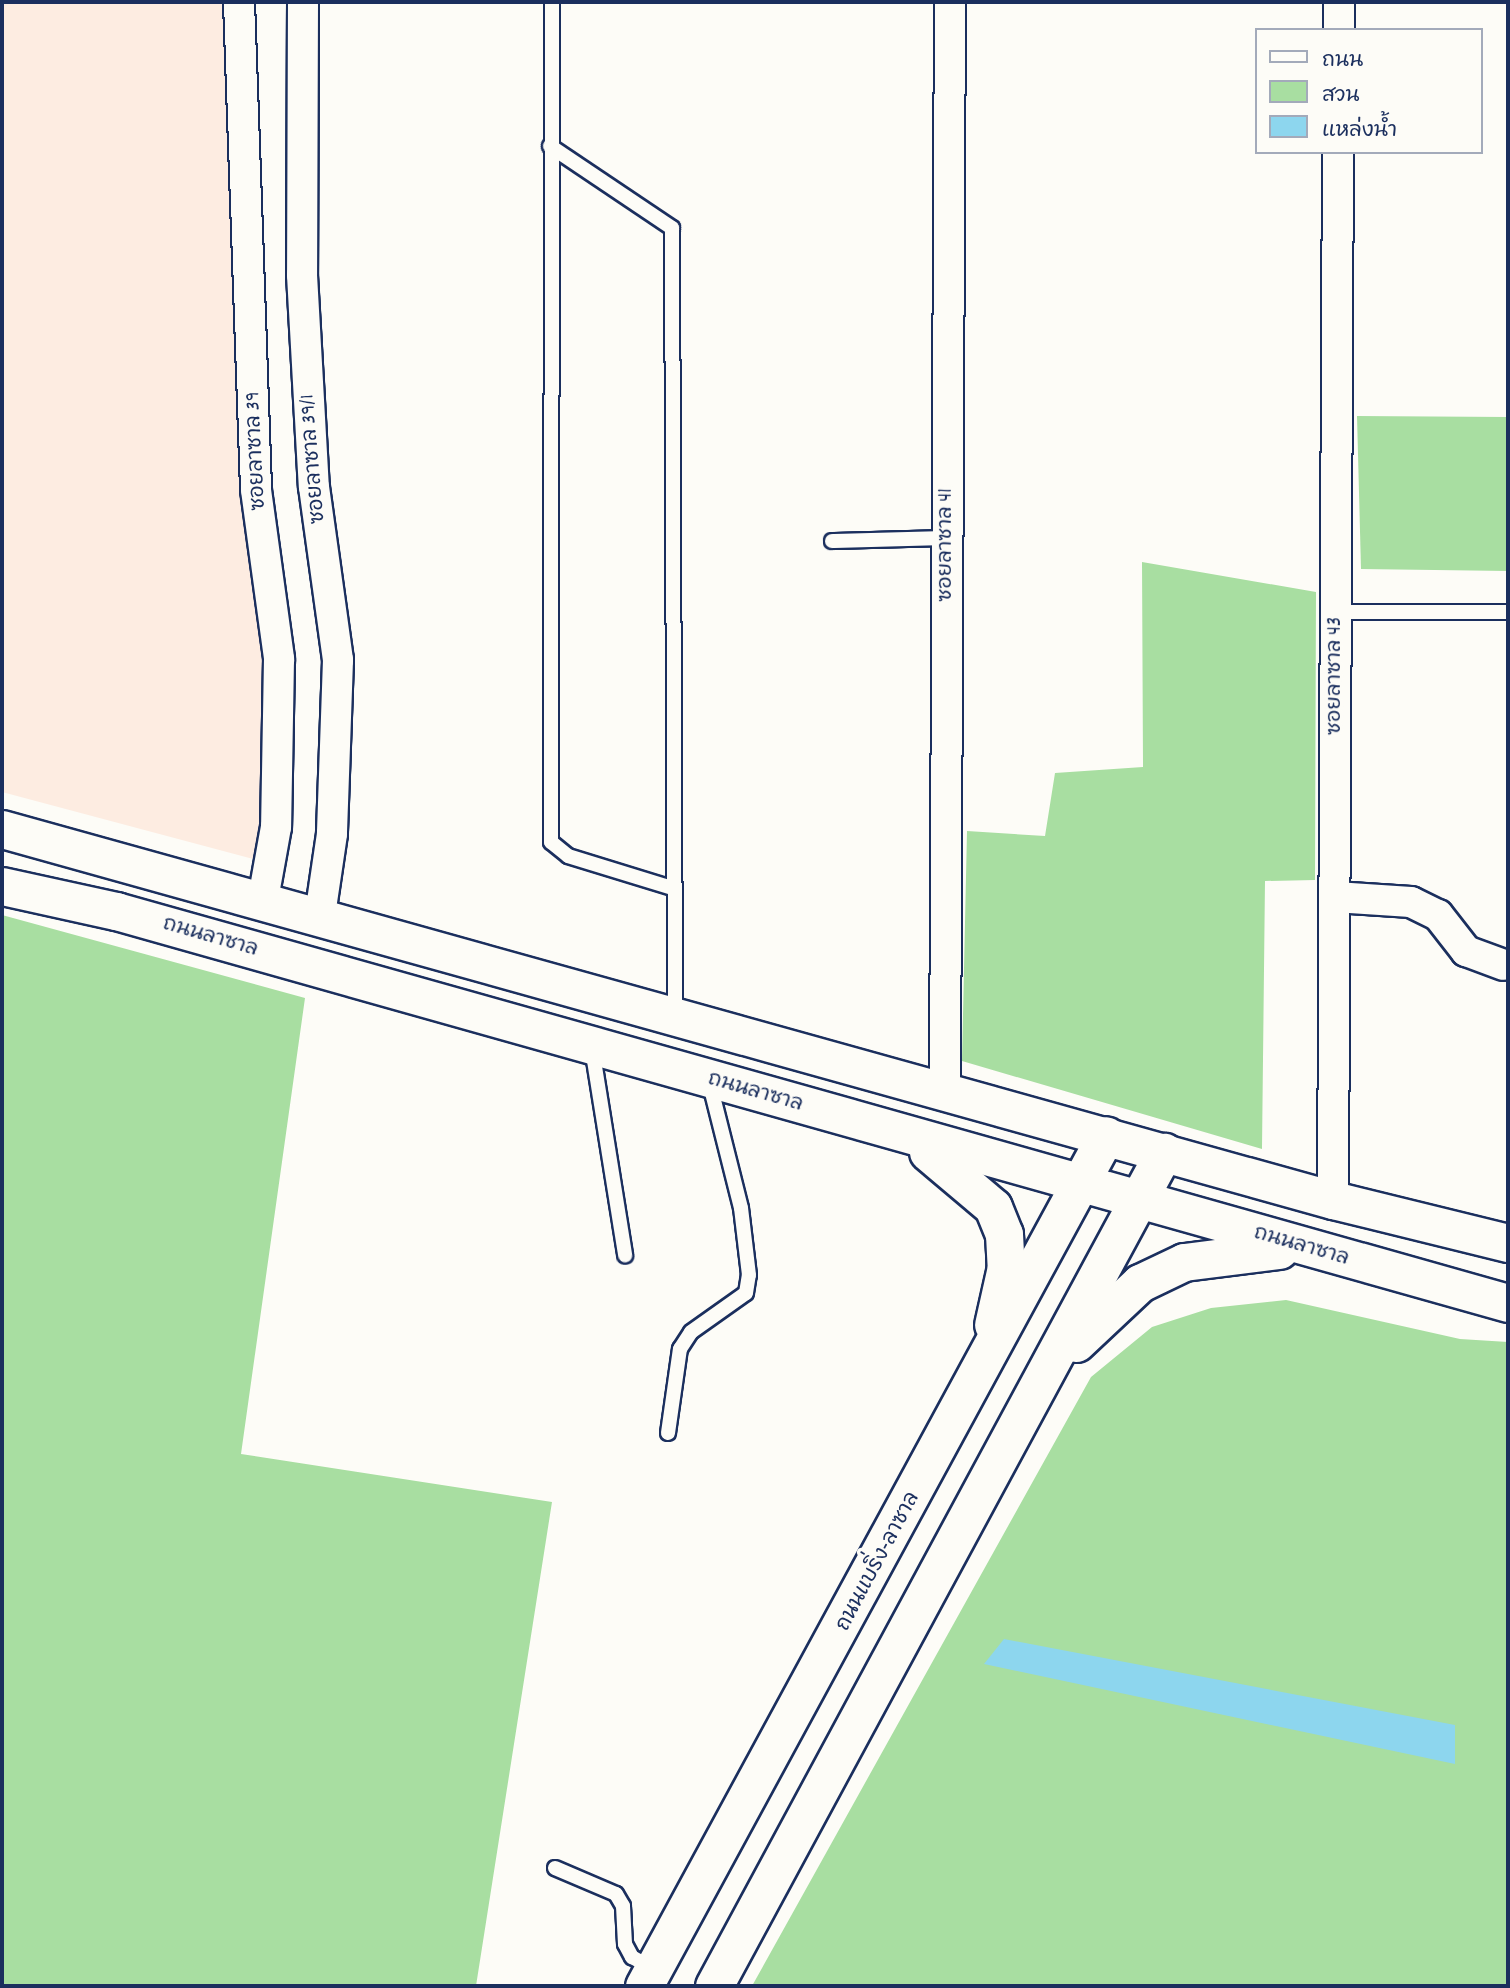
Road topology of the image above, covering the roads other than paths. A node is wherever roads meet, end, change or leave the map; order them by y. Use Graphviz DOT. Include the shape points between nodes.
graph roads {
  1 [pos="239,2"];
  2 [pos="303,2"];
  3 [pos="552,2"];
  4 [pos="950,2"];
  5 [pos="1339,2"];
  6 [pos="1339,28"];
  7 [pos="550,146"];
  8 [pos="1338,154"];
  9 [pos="947,538"];
  10 [pos="832,541"];
  11 [pos="1336,612"];
  12 [pos="1508,612"];
  13 [pos="2,829"];
  14 [pos="129,863"];
  15 [pos="2,886"];
  16 [pos="675,889"];
  17 [pos="1335,897"];
  18 [pos="263,899"];
  19 [pos="116,911"];
  20 [pos="320,915"];
  21 [pos="1504,965"];
  22 [pos="675,1013"];
  23 [pos="592,1046"];
  24 [pos="708,1080"];
  25 [pos="945,1089"];
  26 [pos="863,1124"];
  27 [pos="1106,1135"];
  28 [pos="1164,1152"];
  29 [pos="1082,1186"];
  30 [pos="1333,1200"];
  31 [pos="1139,1202"];
  32 [pos="1508,1243"];
  33 [pos="625,1255"];
  34 [pos="1352,1261"];
  35 [pos="1508,1303"];
  36 [pos="965,1402"];
  37 [pos="1029,1406"];
  38 [pos="668,1433"];
  39 [pos="555,1868"];
  40 [pos="649,1978"];
  41 [pos="714,1986"];
  1 -- 18 [label="street, ซอยลาซาล 39" via="256,490 279,659 276,827"];
  2 -- 20 [label="street, ซอยลาซาล 39/1" via="302,275 314,487 338,660 332,834"];
  3 -- 7 [label="lane"];
  4 -- 9 [label="street, ซอยลาซาล 41"];
  5 -- 6 [label="street"];
  7 -- 16 [label="lane" via="672,228"];
  7 -- 16 [label="lane" via="551,842 568,856"];
  8 -- 11 [label="street, ซอยลาซาล 43"];
  9 -- 10 [label="lane"];
  9 -- 25 [label="street, ซอยลาซาล 41"];
  11 -- 12 [label="lane"];
  11 -- 17 [label="street, ซอยลาซาล 43"];
  13 -- 14 [label="street"];
  14 -- 18 [label="street"];
  14 -- 19 [label="street"];
  15 -- 19 [label="street, ถนนลาซาล"];
  16 -- 22 [label="lane"];
  17 -- 21 [label="street" via="1411,902 1438,915 1466,951"];
  17 -- 30 [label="street, ซอยลาซาล 43"];
  18 -- 20 [label="street"];
  19 -- 23 [label="street, ถนนลาซาล"];
  20 -- 22 [label="street"];
  22 -- 25 [label="street"];
  23 -- 24 [label="street, ถนนลาซาล"];
  23 -- 33 [label="lane"];
  24 -- 26 [label="street, ถนนลาซาล"];
  24 -- 38 [label="lane" via="741,1208 749,1275 746,1293 691,1332 680,1349"];
  25 -- 27 [label="street"];
  26 -- 29 [label="street, ถนนลาซาล"];
  26 -- 36 [label="street" via="917,1145 960,1173 993,1207 1004,1234 998,1306"];
  27 -- 28 [label="street"];
  27 -- 29 [label="street, ถนนแบริ่ง-ลาซาล"];
  28 -- 30 [label="street"];
  28 -- 31 [label="street"];
  29 -- 31 [label="street, ถนนลาซาล"];
  29 -- 36 [label="street, ถนนแบริ่ง-ลาซาล"];
  30 -- 32 [label="street"];
  31 -- 34 [label="street, ถนนลาซาล"];
  31 -- 37 [label="street"];
  34 -- 35 [label="street, ถนนลาซาล"];
  34 -- 37 [label="street" via="1280,1250 1184,1262 1140,1283 1104,1315"];
  36 -- 40 [label="street, ถนนแบริ่ง-ลาซาล"];
  37 -- 41 [label="street"];
  39 -- 40 [label="lane" via="616,1894 623,1906 625,1944"];
}
